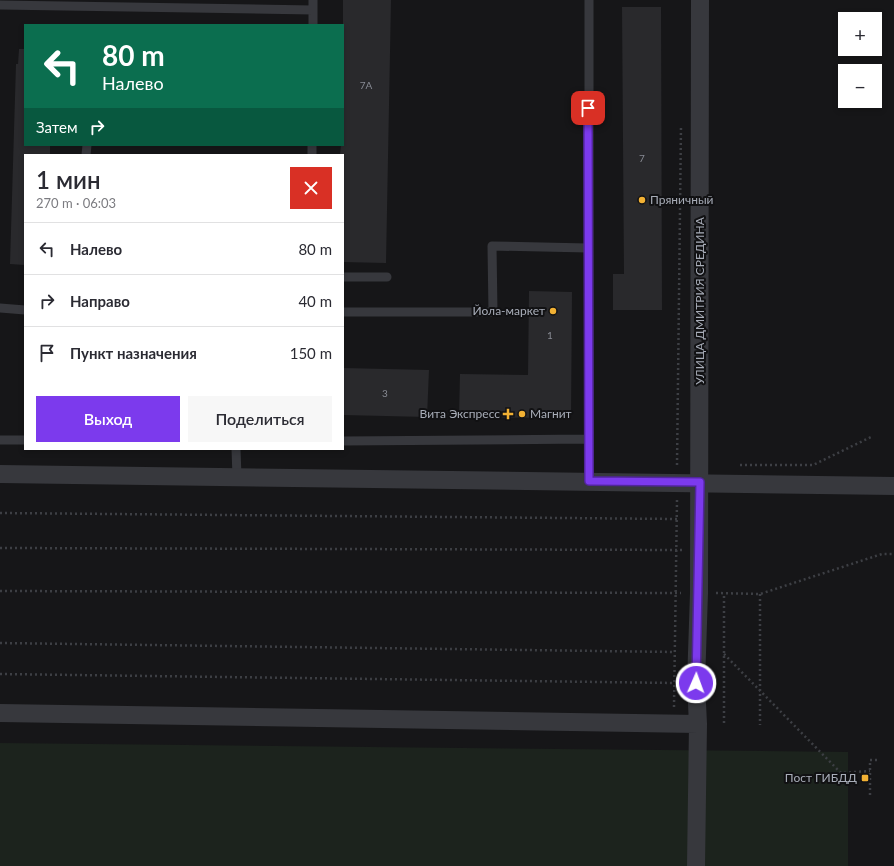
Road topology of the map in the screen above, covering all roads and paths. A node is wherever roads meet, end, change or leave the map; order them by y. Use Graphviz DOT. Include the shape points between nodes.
graph roads {
  1 [pos="314,0"];
  2 [pos="588,0"];
  3 [pos="700,0"];
  4 [pos="0,4"];
  5 [pos="313,10"];
  6 [pos="313,24"];
  7 [pos="681,118"];
  8 [pos="588,248"];
  9 [pos="344,277"];
  10 [pos="387,277"];
  11 [pos="0,308"];
  12 [pos="24,310"];
  13 [pos="344,312"];
  14 [pos="871,437"];
  15 [pos="588,439"];
  16 [pos="0,440"];
  17 [pos="24,440"];
  18 [pos="344,440"];
  19 [pos="236,450"];
  20 [pos="677,464"];
  21 [pos="700,464"];
  22 [pos="738,465"];
  23 [pos="0,474"];
  24 [pos="237,477"];
  25 [pos="589,481"];
  26 [pos="677,482"];
  27 [pos="700,482"];
  28 [pos="894,486"];
  29 [pos="0,513"];
  30 [pos="676,519"];
  31 [pos="699,519"];
  32 [pos="0,548"];
  33 [pos="676,550"];
  34 [pos="699,550"];
  35 [pos="894,554"];
  36 [pos="0,591"];
  37 [pos="676,593"];
  38 [pos="699,593"];
  39 [pos="724,593"];
  40 [pos="760,594"];
  41 [pos="0,643"];
  42 [pos="675,652"];
  43 [pos="697,652"];
  44 [pos="724,654"];
  45 [pos="0,674"];
  46 [pos="675,683"];
  47 [pos="696,683"];
  48 [pos="760,690"];
  49 [pos="0,713"];
  50 [pos="674,723"];
  51 [pos="724,723"];
  52 [pos="698,724"];
  53 [pos="760,725"];
  54 [pos="877,760"];
  55 [pos="870,771"];
  56 [pos="870,795"];
  57 [pos="696,866"];
  1 -- 5 [label="lane"];
  2 -- 8 [label="lane"];
  3 -- 21 [label="street, УЛИЦА ДМИТРИЯ СРЕДИНА"];
  4 -- 5 [label="lane"];
  5 -- 6 [label="lane"];
  7 -- 20 [label="path"];
  8 -- 13 [label="lane" via="492,246 493,312"];
  8 -- 15 [label="lane"];
  9 -- 10 [label="lane"];
  11 -- 12 [label="lane"];
  14 -- 22 [label="path" via="814,465"];
  15 -- 18 [label="lane"];
  15 -- 25 [label="lane"];
  16 -- 17 [label="lane"];
  19 -- 24 [label="lane"];
  20 -- 21 [label="path"];
  20 -- 26 [label="path"];
  21 -- 27 [label="street, УЛИЦА ДМИТРИЯ СРЕДИНА"];
  23 -- 24 [label="street"];
  24 -- 25 [label="street"];
  25 -- 26 [label="street"];
  26 -- 27 [label="street"];
  26 -- 30 [label="path"];
  27 -- 28 [label="street"];
  27 -- 31 [label="street, УЛИЦА ДМИТРИЯ СРЕДИНА"];
  29 -- 30 [label="path"];
  30 -- 31 [label="path"];
  30 -- 33 [label="path"];
  31 -- 34 [label="street, УЛИЦА ДМИТРИЯ СРЕДИНА"];
  32 -- 33 [label="path"];
  33 -- 34 [label="path"];
  33 -- 37 [label="path"];
  34 -- 38 [label="street, УЛИЦА ДМИТРИЯ СРЕДИНА"];
  35 -- 40 [label="path" via="882,554"];
  36 -- 37 [label="path"];
  37 -- 38 [label="path"];
  37 -- 42 [label="path"];
  38 -- 39 [label="path"];
  38 -- 43 [label="street, УЛИЦА ДМИТРИЯ СРЕДИНА"];
  39 -- 40 [label="path"];
  39 -- 44 [label="path"];
  40 -- 48 [label="path"];
  41 -- 42 [label="path"];
  42 -- 43 [label="path"];
  42 -- 46 [label="path"];
  43 -- 47 [label="street, УЛИЦА ДМИТРИЯ СРЕДИНА"];
  44 -- 48 [label="path"];
  44 -- 51 [label="path"];
  45 -- 46 [label="path"];
  46 -- 47 [label="path"];
  46 -- 50 [label="path"];
  47 -- 52 [label="street, УЛИЦА ДМИТРИЯ СРЕДИНА"];
  48 -- 53 [label="path"];
  48 -- 55 [label="path" via="841,773"];
  49 -- 50 [label="street"];
  50 -- 52 [label="street"];
  52 -- 57 [label="street"];
  54 -- 55 [label="path" via="870,760"];
  55 -- 56 [label="path"];
}
